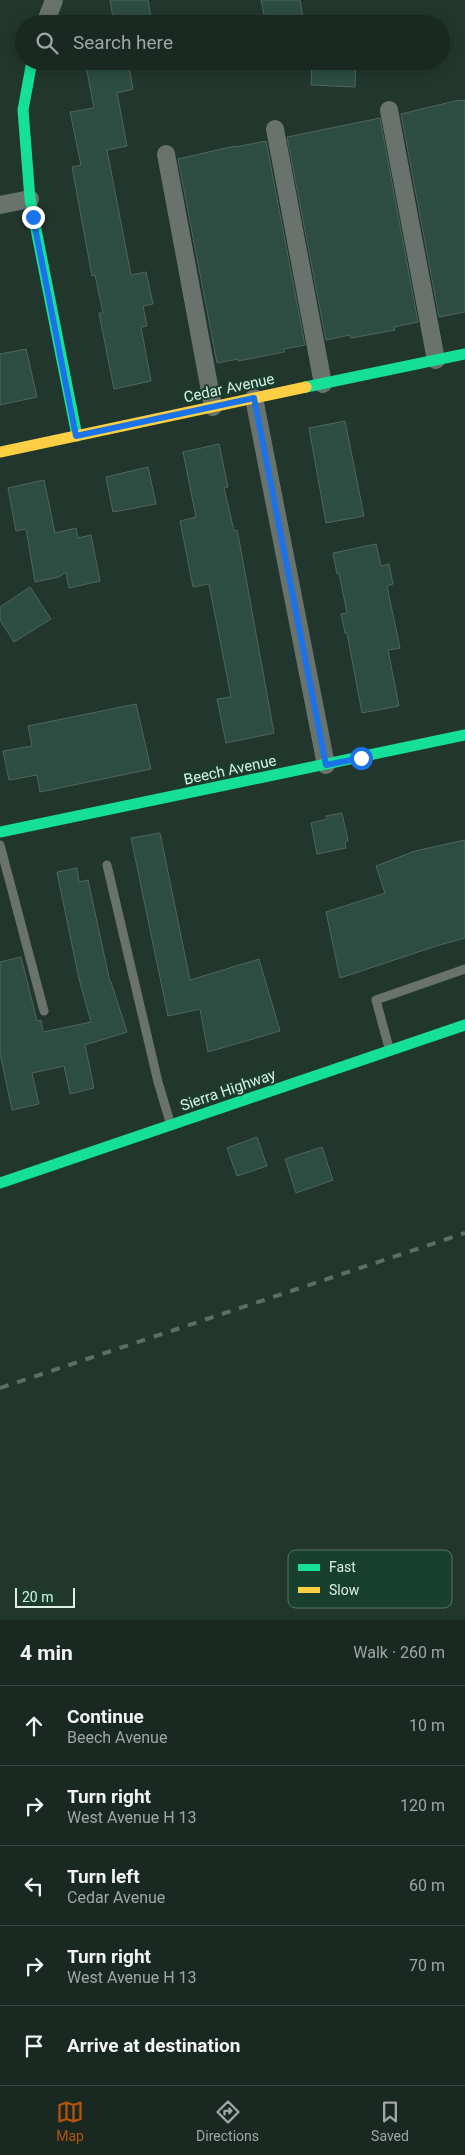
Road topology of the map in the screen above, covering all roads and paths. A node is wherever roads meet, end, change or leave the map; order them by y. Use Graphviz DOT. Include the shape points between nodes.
graph roads {
  1 [pos="54,0"];
  2 [pos="48,15"];
  3 [pos="30,70"];
  4 [pos="389,110"];
  5 [pos="275,129"];
  6 [pos="166,154"];
  7 [pos="30,199"];
  8 [pos="0,205"];
  9 [pos="465,354"];
  10 [pos="436,360"];
  11 [pos="323,384"];
  12 [pos="254,398"];
  13 [pos="213,407"];
  14 [pos="76,436"];
  15 [pos="0,452"];
  16 [pos="465,735"];
  17 [pos="326,765"];
  18 [pos="0,832"];
  19 [pos="0,845"];
  20 [pos="107,865"];
  21 [pos="465,969"];
  22 [pos="44,1011"];
  23 [pos="465,1025"];
  24 [pos="390,1051"];
  25 [pos="171,1125"];
  26 [pos="0,1183"];
  1 -- 2 [label="street"];
  3 -- 7 [label="street" via="23,110"];
  4 -- 10 [label="street"];
  5 -- 11 [label="street"];
  6 -- 13 [label="street"];
  7 -- 8 [label="street"];
  7 -- 14 [label="street"];
  9 -- 10 [label="street, Cedar Avenue"];
  10 -- 11 [label="street, Cedar Avenue"];
  11 -- 12 [label="street, Cedar Avenue"];
  12 -- 13 [label="street, Cedar Avenue"];
  12 -- 17 [label="street"];
  13 -- 14 [label="street, Cedar Avenue"];
  14 -- 15 [label="street, Cedar Avenue"];
  16 -- 17 [label="street, Beech Avenue"];
  17 -- 18 [label="street, Beech Avenue"];
  19 -- 22 [label="lane"];
  20 -- 25 [label="lane"];
  21 -- 24 [label="lane" via="376,1000"];
  23 -- 24 [label="street, Sierra Highway"];
  24 -- 25 [label="street, Sierra Highway"];
  25 -- 26 [label="street, Sierra Highway"];
}
